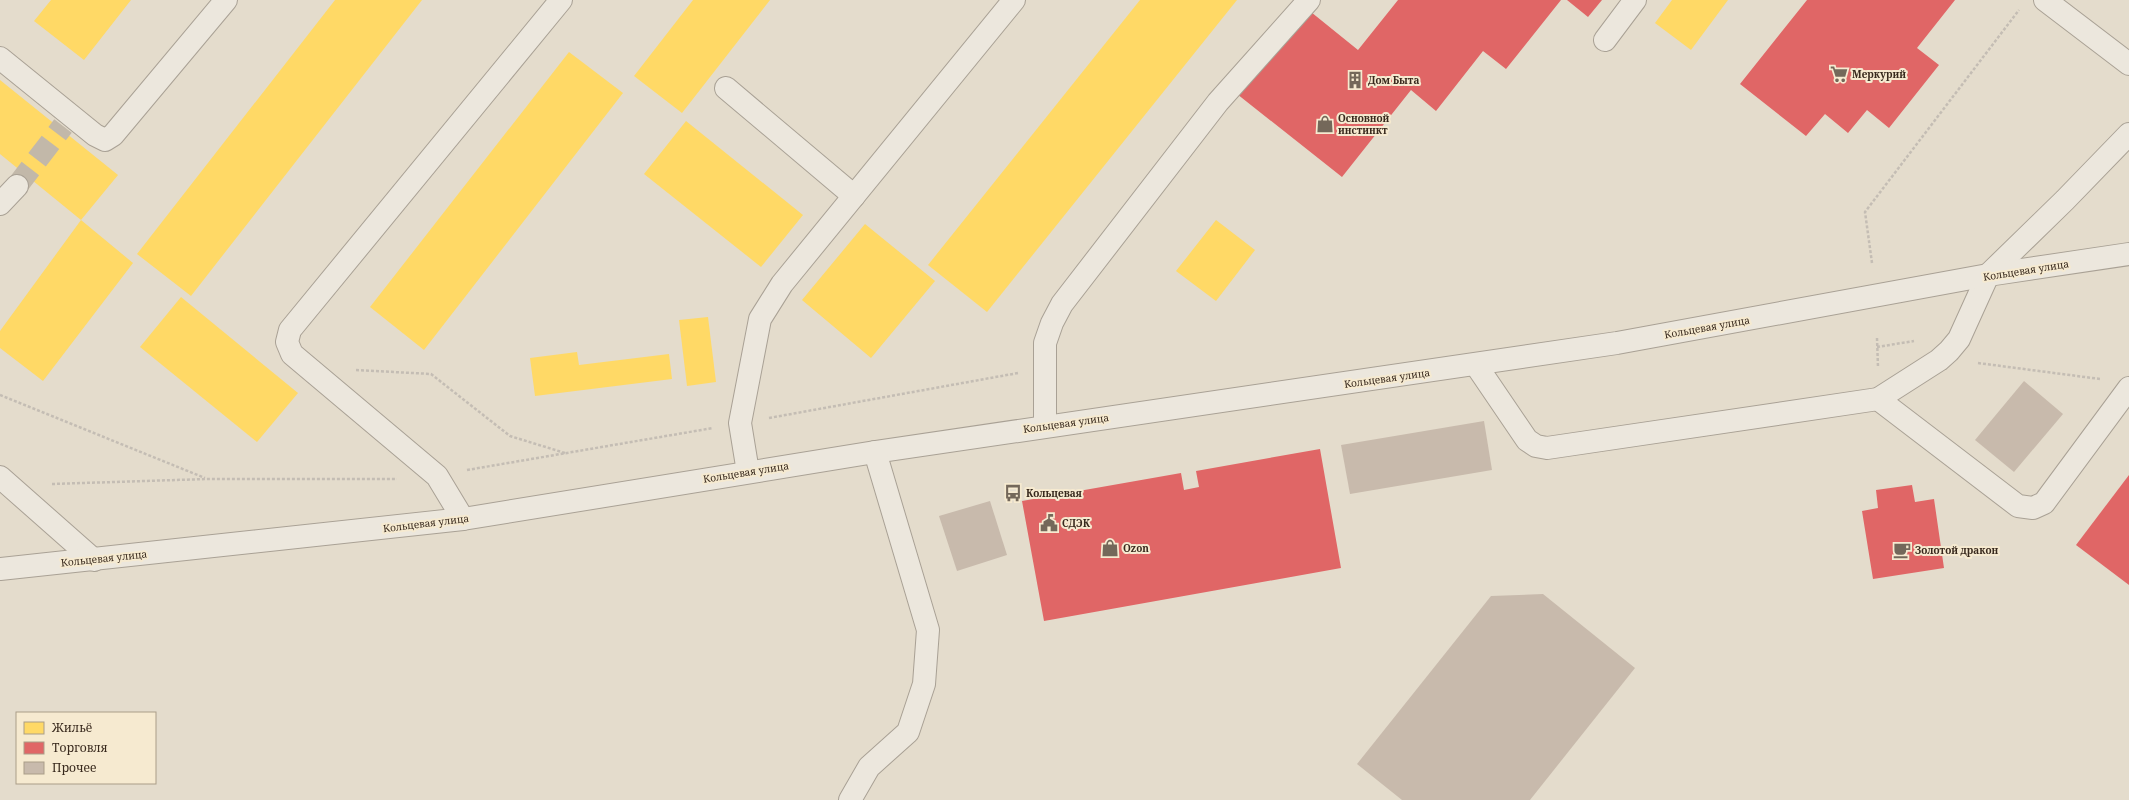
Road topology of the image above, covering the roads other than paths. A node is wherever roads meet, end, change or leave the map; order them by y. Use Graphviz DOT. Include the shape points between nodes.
graph roads {
  1 [pos="226,0"];
  2 [pos="561,0"];
  3 [pos="1014,0"];
  4 [pos="1309,0"];
  5 [pos="1635,0"];
  6 [pos="2045,0"];
  7 [pos="1605,40"];
  8 [pos="0,58"];
  9 [pos="2129,64"];
  10 [pos="726,88"];
  11 [pos="2129,134"];
  12 [pos="17,186"];
  13 [pos="854,196"];
  14 [pos="0,204"];
  15 [pos="2129,254"];
  16 [pos="1988,275"];
  17 [pos="1476,365"];
  18 [pos="2129,388"];
  19 [pos="1878,399"];
  20 [pos="1045,426"];
  21 [pos="875,452"];
  22 [pos="748,472"];
  23 [pos="5,481"];
  24 [pos="463,519"];
  25 [pos="94,560"];
  26 [pos="0,569"];
  27 [pos="850,800"];
  1 -- 8 [label="street" via="112,135 105,140 67,121"];
  2 -- 24 [label="street" via="290,330 287,342 292,354 437,476"];
  3 -- 13 [label="street"];
  4 -- 20 [label="street" via="1218,102 1062,304 1045,343"];
  5 -- 7 [label="street"];
  6 -- 9 [label="street"];
  10 -- 13 [label="street"];
  11 -- 16 [label="street"];
  12 -- 14 [label="street"];
  13 -- 22 [label="street" via="782,284 760,319 740,423"];
  15 -- 16 [label="street, Кольцевая улица"];
  16 -- 17 [label="street, Кольцевая улица" via="1617,343"];
  16 -- 19 [label="street" via="1959,339 1949,351"];
  17 -- 19 [label="street" via="1526,440 1536,446 1547,448"];
  17 -- 20 [label="street, Кольцевая улица"];
  18 -- 19 [label="street" via="2044,503 2033,508 2018,506"];
  20 -- 21 [label="street, Кольцевая улица"];
  21 -- 22 [label="street, Кольцевая улица"];
  21 -- 27 [label="street" via="928,630 924,684 908,732 869,767"];
  22 -- 24 [label="street, Кольцевая улица"];
  23 -- 25 [label="street"];
  24 -- 25 [label="street, Кольцевая улица"];
  25 -- 26 [label="street, Кольцевая улица"];
}
